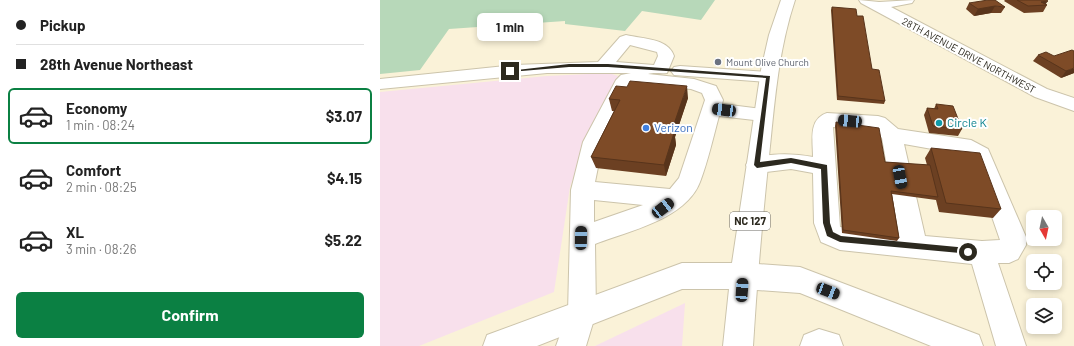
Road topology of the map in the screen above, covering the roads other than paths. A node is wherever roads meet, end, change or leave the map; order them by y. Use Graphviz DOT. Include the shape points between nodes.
graph roads {
  1 [pos="788,0"];
  2 [pos="907,0"];
  3 [pos="872,3"];
  4 [pos="604,66"];
  5 [pos="661,70"];
  6 [pos="768,77"];
  7 [pos="380,84"];
  8 [pos="1074,104"];
  9 [pos="711,109"];
  10 [pos="763,115"];
  11 [pos="892,135"];
  12 [pos="757,165"];
  13 [pos="824,167"];
  14 [pos="582,190"];
  15 [pos="675,199"];
  16 [pos="581,238"];
  17 [pos="914,246"];
  18 [pos="982,253"];
  19 [pos="743,276"];
  20 [pos="582,313"];
  21 [pos="930,338"];
  22 [pos="504,345"];
  23 [pos="571,346"];
  24 [pos="738,346"];
  25 [pos="815,346"];
  26 [pos="828,346"];
  27 [pos="968,346"];
  28 [pos="1011,346"];
  1 -- 6 [label="street, NC 127" via="778,29"];
  2 -- 3 [label="street"];
  3 -- 8 [label="street, 28TH AVENUE DRIVE NORTHWEST" via="1041,93"];
  4 -- 5 [label="street"];
  4 -- 5 [label="street" via="626,40 664,50 666,56"];
  4 -- 7 [label="street" via="530,69"];
  5 -- 6 [label="street"];
  6 -- 10 [label="street, NC 127"];
  9 -- 10 [label="street"];
  9 -- 14 [label="street" via="714,100 712,94 703,86 627,79 622,84 593,142"];
  9 -- 15 [label="street" via="689,182"];
  10 -- 12 [label="street, NC 127"];
  11 -- 13 [label="street" via="878,123 827,120 823,124"];
  11 -- 17 [label="street"];
  11 -- 18 [label="street" via="971,148 981,154 1013,237 1014,246 1009,251"];
  12 -- 13 [label="street" via="791,161"];
  12 -- 19 [label="street, NC 127"];
  13 -- 17 [label="street" via="826,223 830,234 840,239"];
  14 -- 15 [label="street"];
  14 -- 16 [label="street"];
  15 -- 16 [label="street" via="663,208"];
  16 -- 20 [label="street"];
  17 -- 18 [label="street"];
  18 -- 28 [label="street"];
  19 -- 20 [label="street" via="682,276"];
  19 -- 21 [label="street" via="800,280"];
  19 -- 24 [label="street, NC 127"];
  20 -- 22 [label="street"];
  20 -- 23 [label="street"];
  21 -- 27 [label="street"];
  25 -- 26 [label="street"];
}
